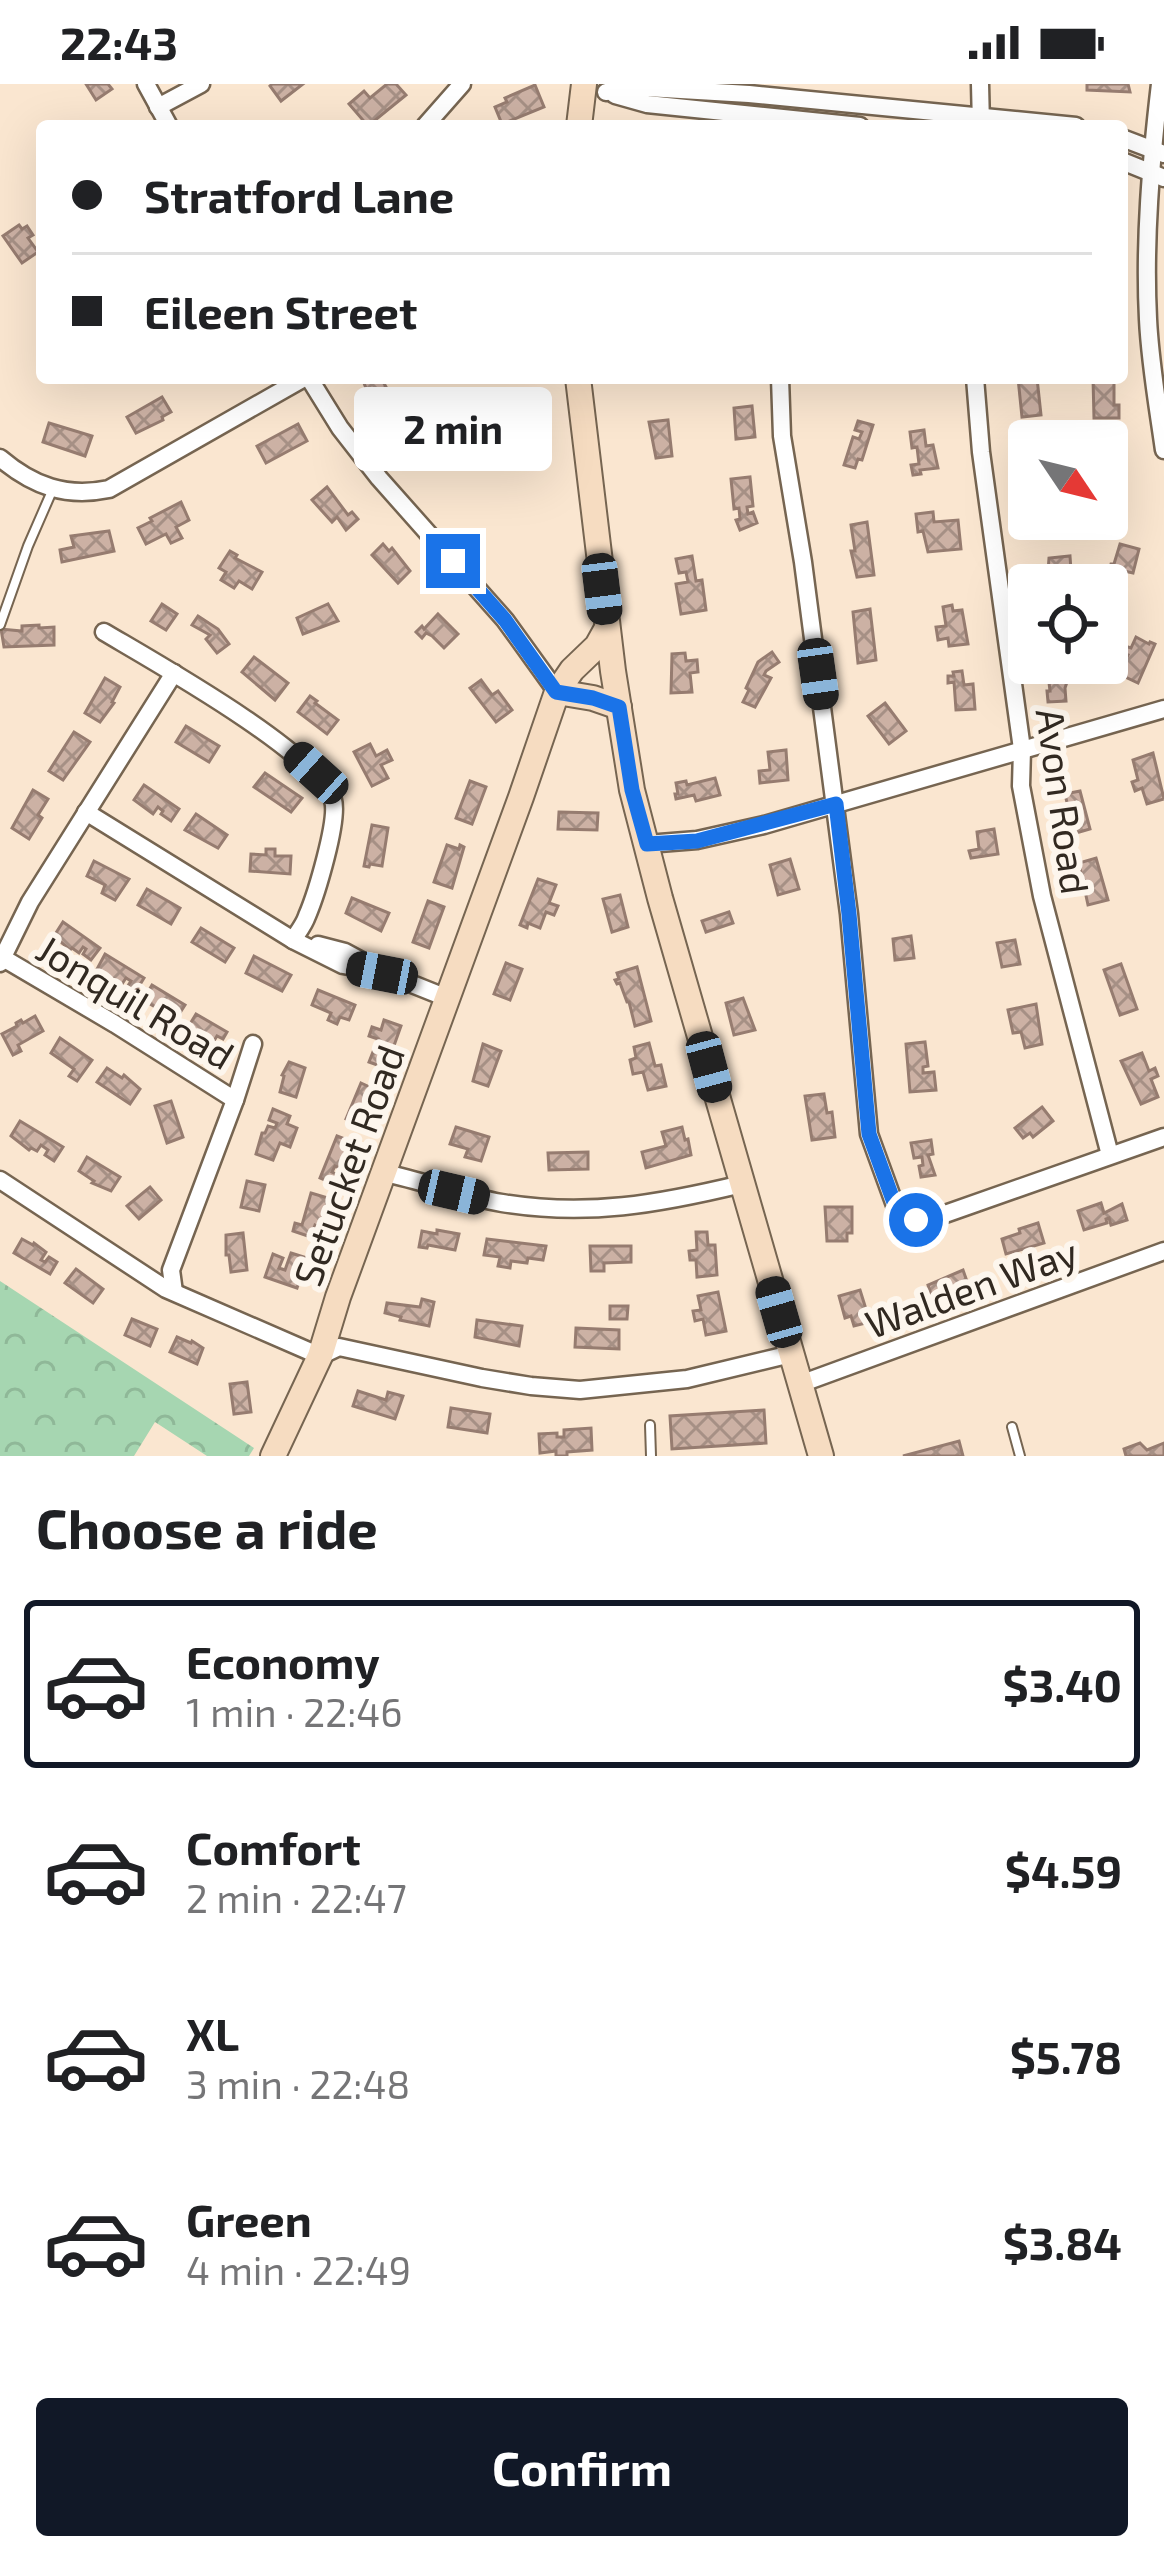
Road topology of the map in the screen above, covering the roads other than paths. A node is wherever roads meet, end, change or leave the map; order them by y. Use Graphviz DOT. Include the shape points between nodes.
graph roads {
  1 [pos="146,84"];
  2 [pos="201,84"];
  3 [pos="462,84"];
  4 [pos="980,84"];
  5 [pos="1160,84"];
  6 [pos="594,87"];
  7 [pos="789,91"];
  8 [pos="158,106"];
  9 [pos="166,120"];
  10 [pos="430,120"];
  11 [pos="581,120"];
  12 [pos="763,120"];
  13 [pos="968,120"];
  14 [pos="980,120"];
  15 [pos="1128,140"];
  16 [pos="1158,151"];
  17 [pos="1128,163"];
  18 [pos="1157,175"];
  19 [pos="295,384"];
  20 [pos="310,384"];
  21 [pos="579,384"];
  22 [pos="780,384"];
  23 [pos="975,384"];
  24 [pos="1164,450"];
  25 [pos="0,458"];
  26 [pos="52,489"];
  27 [pos="0,625"];
  28 [pos="607,628"];
  29 [pos="104,632"];
  30 [pos="174,673"];
  31 [pos="556,692"];
  32 [pos="619,707"];
  33 [pos="1164,709"];
  34 [pos="1022,749"];
  35 [pos="836,804"];
  36 [pos="86,812"];
  37 [pos="647,844"];
  38 [pos="293,940"];
  39 [pos="1,961"];
  40 [pos="447,998"];
  41 [pos="253,1044"];
  42 [pos="235,1100"];
  43 [pos="1164,1137"];
  44 [pos="1110,1155"];
  45 [pos="384,1173"];
  46 [pos="0,1180"];
  47 [pos="742,1184"];
  48 [pos="1164,1251"];
  49 [pos="174,1292"];
  50 [pos="791,1354"];
  51 [pos="320,1356"];
  52 [pos="800,1384"];
  53 [pos="650,1425"];
  54 [pos="1012,1427"];
  55 [pos="814,1455"];
  56 [pos="273,1456"];
  57 [pos="651,1456"];
  58 [pos="1019,1456"];
  1 -- 8 [label="street"];
  2 -- 8 [label="street"];
  3 -- 10 [label="street"];
  4 -- 14 [label="street"];
  5 -- 16 [label="street"];
  6 -- 7 [label="street"];
  6 -- 11 [label="main road"];
  6 -- 12 [label="street" via="647,104"];
  7 -- 13 [label="street"];
  8 -- 9 [label="street"];
  15 -- 16 [label="street"];
  16 -- 18 [label="street"];
  17 -- 18 [label="street"];
  18 -- 24 [label="street" via="1148,317"];
  19 -- 26 [label="street" via="109,489"];
  20 -- 31 [label="street"];
  21 -- 28 [label="main road"];
  22 -- 35 [label="street"];
  23 -- 34 [label="street, Avon Road"];
  25 -- 26 [label="street"];
  26 -- 27 [label="lane"];
  28 -- 31 [label="main road, Setucket Road"];
  28 -- 32 [label="main road"];
  29 -- 30 [label="street"];
  30 -- 36 [label="street"];
  30 -- 38 [label="street" via="295,755 333,800 307,919"];
  31 -- 32 [label="main road"];
  31 -- 40 [label="main road, Setucket Road"];
  32 -- 37 [label="main road"];
  33 -- 34 [label="street"];
  34 -- 35 [label="street"];
  34 -- 44 [label="street, Avon Road" via="1042,896"];
  35 -- 37 [label="street" via="697,841"];
  35 -- 44 [label="street" via="869,1134 896,1208 916,1220 944,1216"];
  36 -- 38 [label="street"];
  36 -- 39 [label="street"];
  37 -- 47 [label="main road"];
  38 -- 40 [label="street"];
  39 -- 42 [label="street, Jonquil Road"];
  40 -- 45 [label="main road, Setucket Road"];
  41 -- 42 [label="street"];
  42 -- 49 [label="street" via="171,1270"];
  43 -- 44 [label="street"];
  45 -- 47 [label="street" via="499,1202 586,1210"];
  45 -- 51 [label="main road, Setucket Road"];
  46 -- 49 [label="street"];
  47 -- 50 [label="main road"];
  48 -- 52 [label="street, Walden Way"];
  49 -- 51 [label="street"];
  50 -- 51 [label="street" via="687,1378 580,1390 339,1347"];
  50 -- 52 [label="main road"];
  51 -- 56 [label="main road, Setucket Road"];
  52 -- 55 [label="main road"];
  53 -- 57 [label="lane"];
  54 -- 58 [label="lane"];
}
